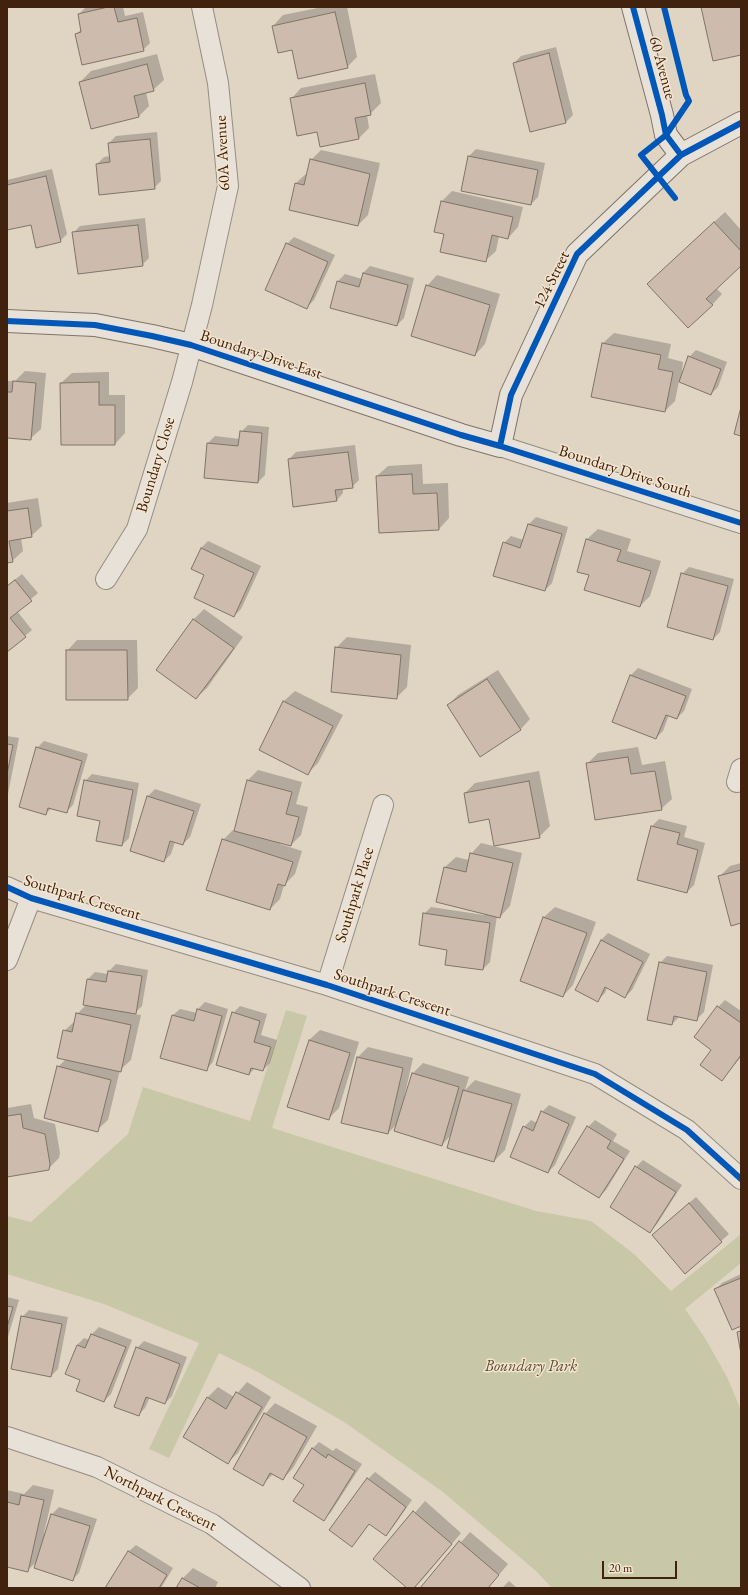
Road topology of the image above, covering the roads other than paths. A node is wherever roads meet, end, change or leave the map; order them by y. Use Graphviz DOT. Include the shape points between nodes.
graph roads {
  1 [pos="202,7"];
  2 [pos="633,7"];
  3 [pos="741,123"];
  4 [pos="680,155"];
  5 [pos="7,321"];
  6 [pos="191,345"];
  7 [pos="500,446"];
  8 [pos="741,523"];
  9 [pos="106,579"];
  10 [pos="383,805"];
  11 [pos="7,887"];
  12 [pos="31,898"];
  13 [pos="7,960"];
  14 [pos="327,985"];
  15 [pos="741,1179"];
  16 [pos="7,1438"];
  17 [pos="300,1588"];
  1 -- 6 [label="street, 60A Avenue" via="218,83 228,186"];
  2 -- 4 [label="street, 60 Avenue" via="666,135"];
  3 -- 4 [label="street, 124 Street"];
  4 -- 7 [label="street, 124 Street" via="577,254 511,395"];
  5 -- 6 [label="street, Boundary Drive East" via="95,325"];
  6 -- 7 [label="street, Boundary Drive East" via="461,436"];
  6 -- 9 [label="street, Boundary Close" via="137,529"];
  7 -- 8 [label="street, Boundary Drive South"];
  10 -- 14 [label="street, Southpark Place"];
  11 -- 12 [label="street, Southpark Crescent"];
  12 -- 13 [label="street"];
  12 -- 14 [label="street, Southpark Crescent"];
  14 -- 15 [label="street, Southpark Crescent" via="596,1074 688,1130"];
  16 -- 17 [label="street, Northpark Crescent" via="97,1467 212,1524"];
}
